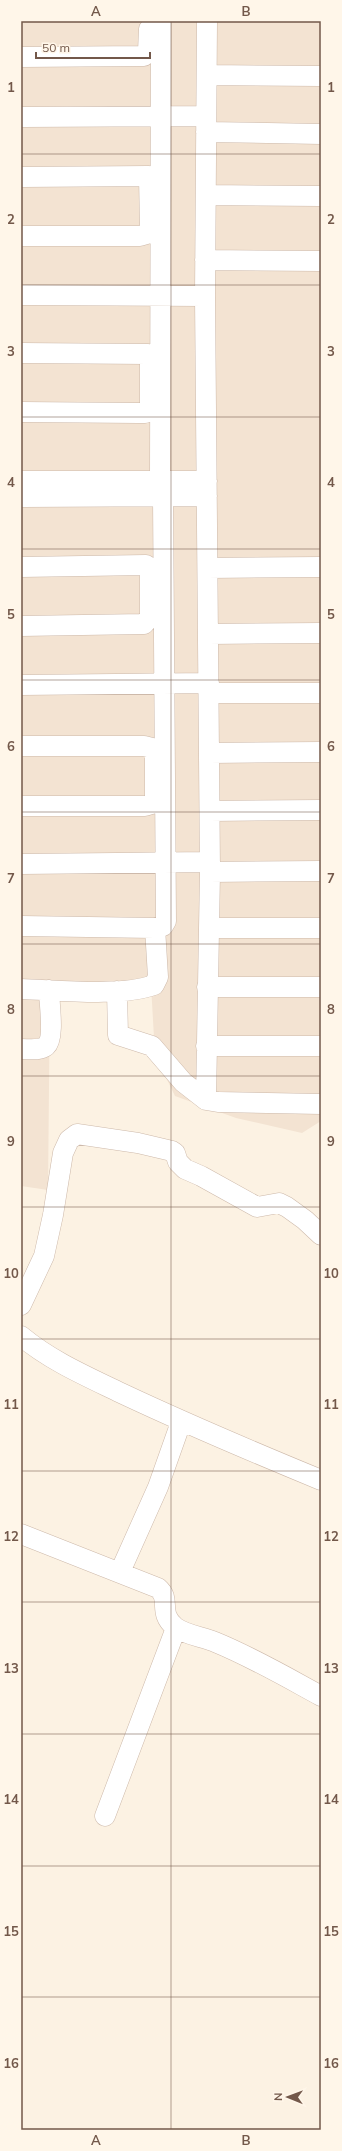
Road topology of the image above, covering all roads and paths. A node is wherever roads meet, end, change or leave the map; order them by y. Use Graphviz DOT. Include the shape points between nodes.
graph roads {
  1 [pos="149,21"];
  2 [pos="160,21"];
  3 [pos="207,21"];
  4 [pos="21,57"];
  5 [pos="207,75"];
  6 [pos="321,76"];
  7 [pos="21,117"];
  8 [pos="160,117"];
  9 [pos="206,124"];
  10 [pos="321,134"];
  11 [pos="21,176"];
  12 [pos="155,176"];
  13 [pos="206,195"];
  14 [pos="321,196"];
  15 [pos="21,236"];
  16 [pos="205,260"];
  17 [pos="321,262"];
  18 [pos="21,295"];
  19 [pos="161,296"];
  20 [pos="205,296"];
  21 [pos="21,353"];
  22 [pos="21,412"];
  23 [pos="21,481"];
  24 [pos="162,489"];
  25 [pos="207,489"];
  26 [pos="21,497"];
  27 [pos="21,567"];
  28 [pos="321,567"];
  29 [pos="208,568"];
  30 [pos="21,626"];
  31 [pos="321,633"];
  32 [pos="209,634"];
  33 [pos="165,684"];
  34 [pos="21,685"];
  35 [pos="209,688"];
  36 [pos="321,693"];
  37 [pos="21,746"];
  38 [pos="321,752"];
  39 [pos="210,753"];
  40 [pos="21,806"];
  41 [pos="321,810"];
  42 [pos="210,811"];
  43 [pos="166,863"];
  44 [pos="21,864"];
  45 [pos="210,867"];
  46 [pos="321,871"];
  47 [pos="21,926"];
  48 [pos="155,928"];
  49 [pos="209,928"];
  50 [pos="321,928"];
  51 [pos="208,987"];
  52 [pos="321,987"];
  53 [pos="21,989"];
  54 [pos="49,990"];
  55 [pos="117,991"];
  56 [pos="206,1046"];
  57 [pos="321,1046"];
  58 [pos="21,1049"];
  59 [pos="206,1100"];
  60 [pos="321,1104"];
  61 [pos="321,1235"];
  62 [pos="21,1305"];
  63 [pos="21,1336"];
  64 [pos="181,1422"];
  65 [pos="321,1480"];
  66 [pos="21,1534"];
  67 [pos="120,1572"];
  68 [pos="176,1628"];
  69 [pos="321,1696"];
  70 [pos="105,1816"];
  1 -- 4 [label="street" via="148,52 144,56"];
  2 -- 8 [label="street"];
  3 -- 5 [label="street"];
  5 -- 6 [label="street"];
  5 -- 9 [label="street"];
  7 -- 8 [label="street"];
  8 -- 9 [label="street"];
  8 -- 12 [label="street"];
  9 -- 10 [label="street"];
  9 -- 13 [label="street"];
  11 -- 12 [label="street"];
  12 -- 15 [label="street" via="150,227 144,236"];
  12 -- 19 [label="street"];
  13 -- 14 [label="street"];
  13 -- 16 [label="street"];
  16 -- 17 [label="street"];
  16 -- 20 [label="street"];
  18 -- 19 [label="street"];
  19 -- 20 [label="street"];
  19 -- 24 [label="street"];
  20 -- 25 [label="street"];
  21 -- 22 [label="street" via="148,354 150,406 145,412 139,413"];
  23 -- 24 [label="street"];
  24 -- 25 [label="street"];
  24 -- 26 [label="street"];
  24 -- 33 [label="street"];
  25 -- 29 [label="street"];
  27 -- 30 [label="street" via="146,565 150,568 150,617 144,624"];
  28 -- 29 [label="street"];
  29 -- 32 [label="street"];
  31 -- 32 [label="street"];
  32 -- 35 [label="street"];
  33 -- 34 [label="street"];
  33 -- 35 [label="street"];
  33 -- 43 [label="street"];
  35 -- 36 [label="street"];
  35 -- 39 [label="street"];
  37 -- 40 [label="street" via="144,746 152,748 155,754 155,798 152,804"];
  38 -- 39 [label="street"];
  39 -- 42 [label="street"];
  41 -- 42 [label="street"];
  42 -- 45 [label="street"];
  43 -- 44 [label="street"];
  43 -- 45 [label="street"];
  43 -- 48 [label="street" via="166,921 163,926"];
  45 -- 46 [label="street"];
  45 -- 49 [label="street"];
  47 -- 48 [label="street"];
  48 -- 55 [label="street" via="158,977 154,985"];
  49 -- 50 [label="street"];
  49 -- 51 [label="street"];
  51 -- 52 [label="street"];
  51 -- 56 [label="street"];
  53 -- 54 [label="street"];
  54 -- 55 [label="street"];
  54 -- 58 [label="street" via="51,1038 46,1045 38,1049"];
  55 -- 59 [label="street" via="118,1035 152,1046 183,1082"];
  56 -- 57 [label="street"];
  56 -- 59 [label="street"];
  59 -- 60 [label="street"];
  61 -- 62 [label="street" via="305,1220 279,1203 258,1207 185,1169 180,1165 176,1153 172,1151 138,1142 77,1134 69,1140 63,1153 44,1256"];
  63 -- 64 [label="street" via="64,1365"];
  64 -- 65 [label="street"];
  64 -- 67 [label="street" via="158,1487"];
  66 -- 67 [label="street"];
  67 -- 68 [label="street" via="148,1582 164,1592 165,1615"];
  68 -- 69 [label="street" via="266,1665"];
  68 -- 70 [label="street"];
}
